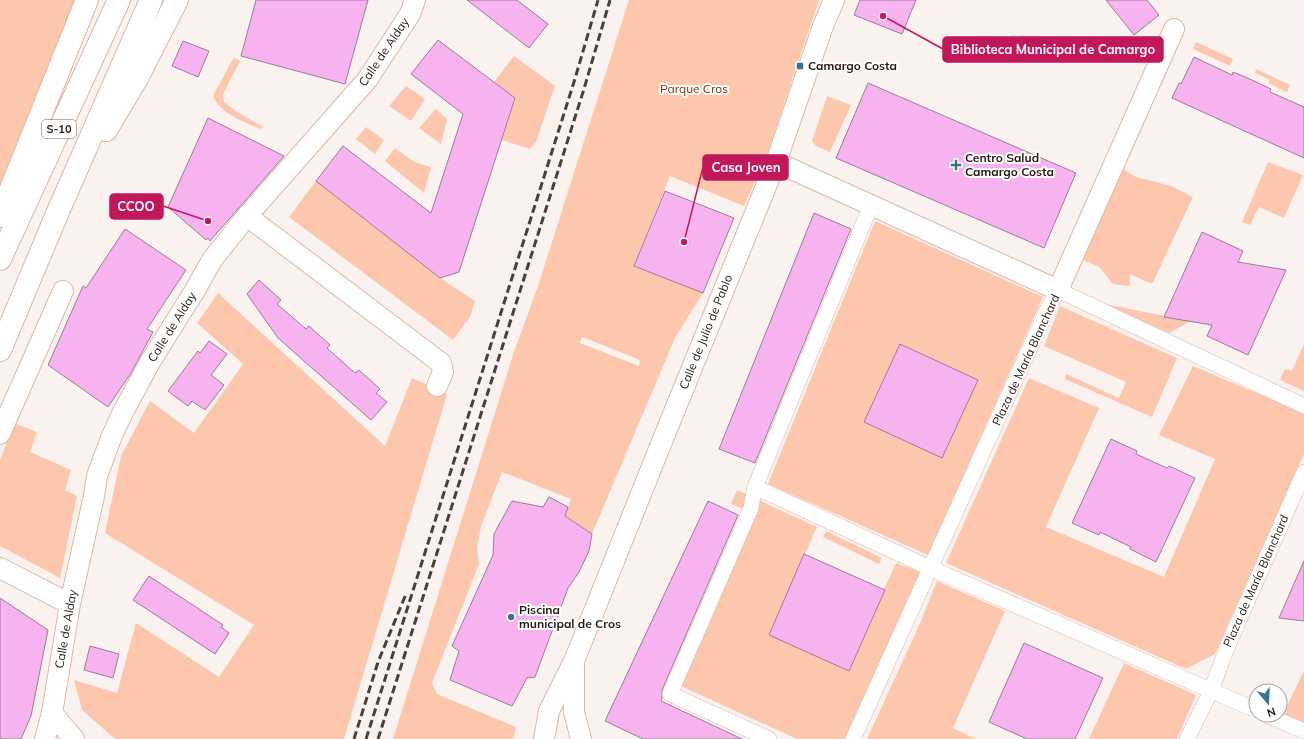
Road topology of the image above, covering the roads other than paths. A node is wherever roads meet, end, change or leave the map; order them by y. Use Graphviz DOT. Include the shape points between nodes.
graph roads {
  1 [pos="87,0"];
  2 [pos="119,0"];
  3 [pos="151,0"];
  4 [pos="177,0"];
  5 [pos="415,0"];
  6 [pos="834,0"];
  7 [pos="1174,29"];
  8 [pos="776,162"];
  9 [pos="871,205"];
  10 [pos="57,214"];
  11 [pos="0,216"];
  12 [pos="247,216"];
  13 [pos="0,258"];
  14 [pos="1058,290"];
  15 [pos="63,291"];
  16 [pos="0,350"];
  17 [pos="437,386"];
  18 [pos="1304,406"];
  19 [pos="0,434"];
  20 [pos="1304,472"];
  21 [pos="755,487"];
  22 [pos="0,568"];
  23 [pos="930,568"];
  24 [pos="70,604"];
  25 [pos="574,661"];
  26 [pos="1210,691"];
  27 [pos="1248,707"];
  28 [pos="52,714"];
  29 [pos="1286,723"];
  30 [pos="1304,731"];
  31 [pos="45,739"];
  32 [pos="74,739"];
  33 [pos="544,739"];
  34 [pos="581,739"];
  35 [pos="769,739"];
  36 [pos="853,739"];
  37 [pos="1188,739"];
  1 -- 11 [label="highway"];
  2 -- 13 [label="highway, S-10"];
  3 -- 10 [label="highway, S-10"];
  4 -- 10 [label="highway" via="137,78"];
  5 -- 12 [label="street, Calle de Alday" via="410,14 367,80"];
  6 -- 8 [label="street, Calle de Julio de Pablo"];
  7 -- 14 [label="street"];
  8 -- 9 [label="street"];
  8 -- 25 [label="street, Calle de Julio de Pablo"];
  9 -- 14 [label="street"];
  9 -- 21 [label="street"];
  10 -- 16 [label="highway, S-10"];
  12 -- 17 [label="street" via="441,363 443,372"];
  12 -- 24 [label="street, Calle de Alday" via="212,260 150,362 119,420 97,476"];
  14 -- 18 [label="street, Plaza de María Blanchard"];
  14 -- 23 [label="street, Plaza de María Blanchard"];
  15 -- 19 [label="street"];
  20 -- 26 [label="street, Plaza de María Blanchard"];
  21 -- 23 [label="street"];
  21 -- 35 [label="street" via="751,508 670,694"];
  22 -- 24 [label="street"];
  23 -- 26 [label="street"];
  23 -- 36 [label="street, Plaza de María Blanchard"];
  24 -- 28 [label="street, Calle de Alday"];
  25 -- 33 [label="street, Calle de Julio de Pablo" via="549,711"];
  25 -- 34 [label="street, Calle de Julio de Pablo" via="574,712"];
  26 -- 27 [label="street"];
  26 -- 37 [label="street, Plaza de María Blanchard"];
  28 -- 31 [label="street, Calle de Alday"];
  28 -- 32 [label="street"];
  29 -- 30 [label="street"];
}
